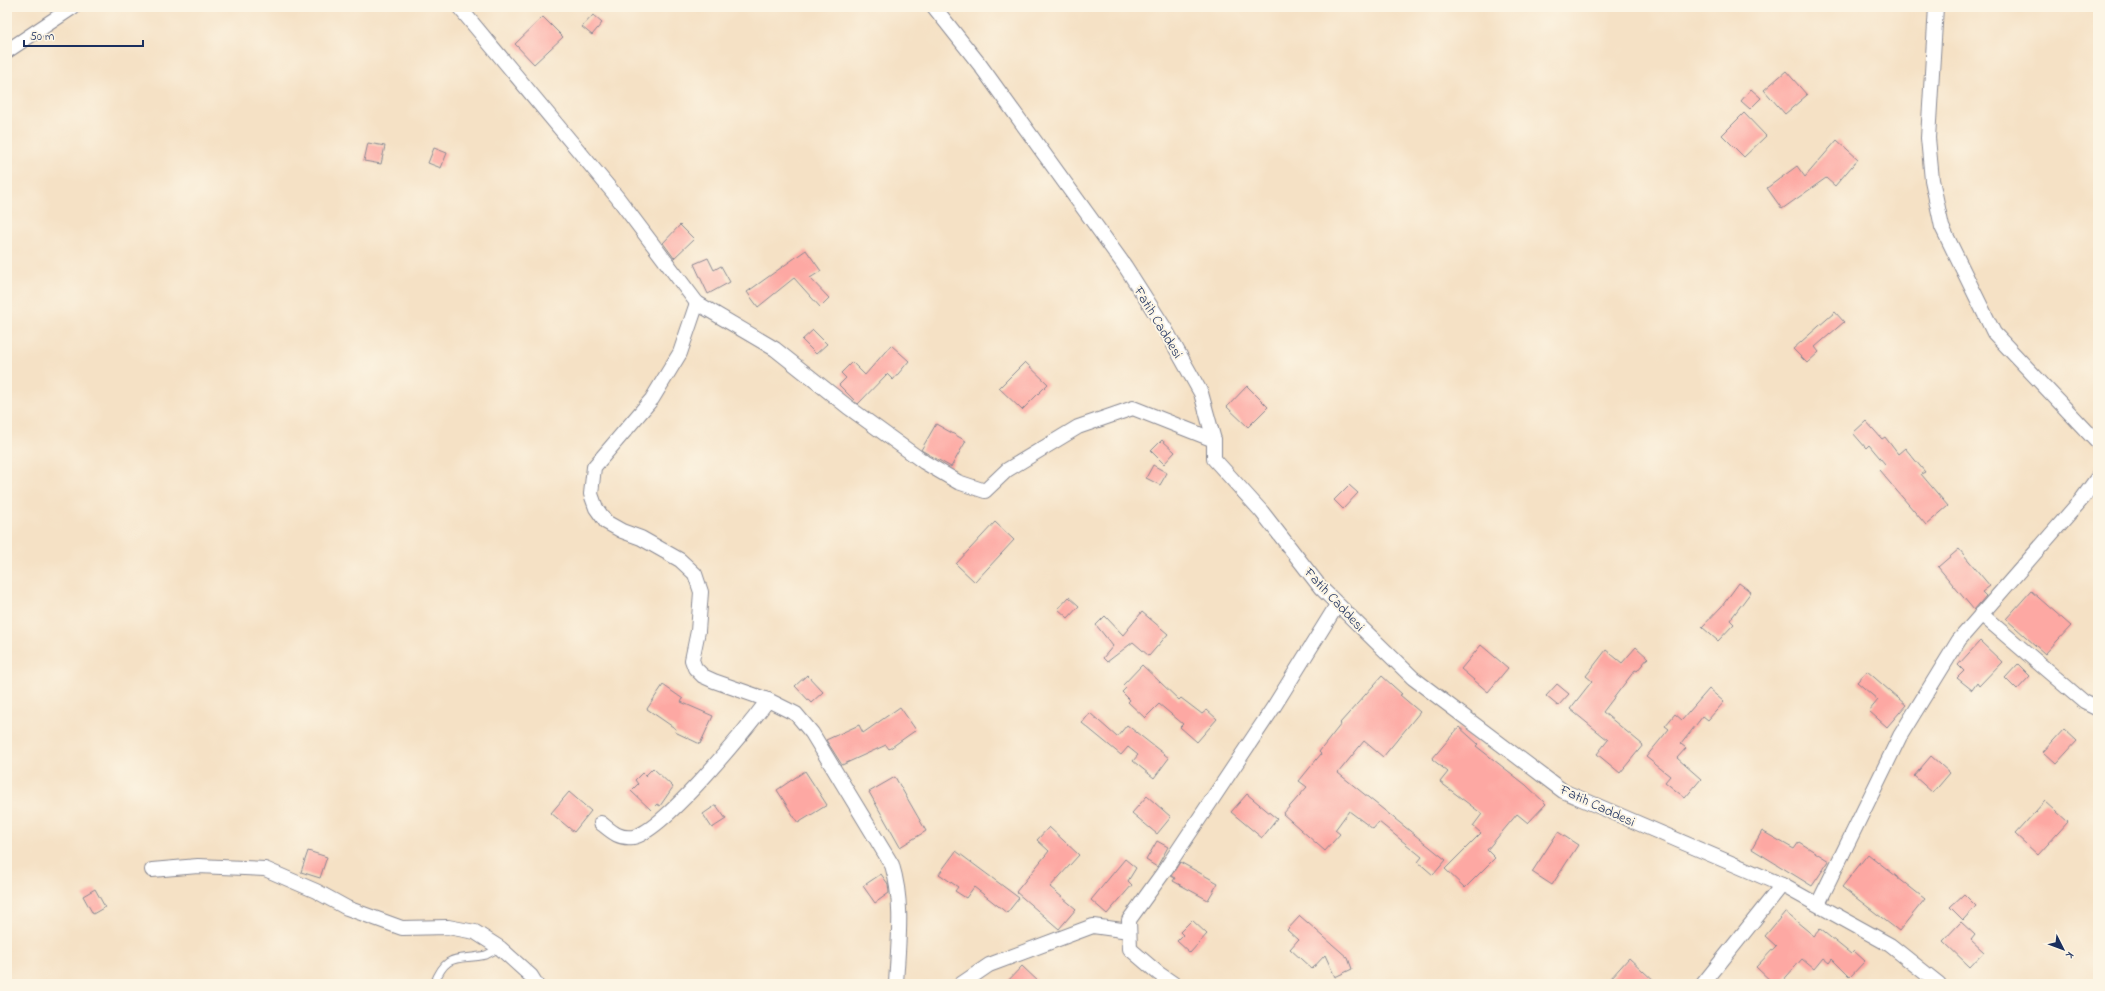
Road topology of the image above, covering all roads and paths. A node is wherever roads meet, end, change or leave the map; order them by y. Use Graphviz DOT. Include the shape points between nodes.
graph roads {
  1 [pos="73,7"];
  2 [pos="459,7"];
  3 [pos="934,7"];
  4 [pos="1936,7"];
  5 [pos="7,50"];
  6 [pos="697,303"];
  7 [pos="1214,440"];
  8 [pos="2098,443"];
  9 [pos="2098,477"];
  10 [pos="1337,605"];
  11 [pos="1981,614"];
  12 [pos="768,700"];
  13 [pos="2098,709"];
  14 [pos="601,823"];
  15 [pos="152,870"];
  16 [pos="1782,885"];
  17 [pos="1818,904"];
  18 [pos="1129,931"];
  19 [pos="500,948"];
  20 [pos="434,984"];
  21 [pos="536,984"];
  22 [pos="896,984"];
  23 [pos="962,984"];
  24 [pos="1174,984"];
  25 [pos="1703,984"];
  26 [pos="1939,984"];
  1 -- 5 [label="street"];
  2 -- 6 [label="street" via="617,197"];
  3 -- 7 [label="street, Fatih Caddesi" via="984,71 1125,266 1164,327 1201,393"];
  4 -- 8 [label="street" via="1928,138 1932,180 1942,227 1994,333"];
  6 -- 7 [label="street" via="774,349 924,462 958,482 985,491 1007,470 1078,427 1133,408"];
  6 -- 12 [label="street" via="680,353 652,399 594,467 591,494 596,508 606,522 680,560 695,574 701,592 698,631 692,660 695,668 703,676 714,681"];
  7 -- 10 [label="street, Fatih Caddesi" via="1214,459 1262,512 1290,550"];
  9 -- 11 [label="street" via="2082,499"];
  10 -- 16 [label="street, Fatih Caddesi" via="1413,678 1563,791"];
  10 -- 18 [label="street" via="1273,708 1129,920"];
  11 -- 13 [label="street" via="2084,702"];
  11 -- 17 [label="street" via="1959,640 1900,736"];
  12 -- 14 [label="street" via="702,780 660,820 636,837 625,838 616,835"];
  12 -- 22 [label="street" via="796,714 812,733 892,865 898,886 899,908"];
  15 -- 19 [label="street" via="198,866 265,869 348,908 402,928 448,927 475,932"];
  16 -- 17 [label="street, Fatih Caddesi"];
  16 -- 25 [label="street"];
  17 -- 26 [label="street, Fatih Caddesi" via="1890,945"];
  18 -- 23 [label="street" via="1093,926 989,965"];
  18 -- 24 [label="street" via="1130,949"];
  19 -- 20 [label="lane" via="486,954 455,958 445,964"];
  19 -- 21 [label="street"];
}
